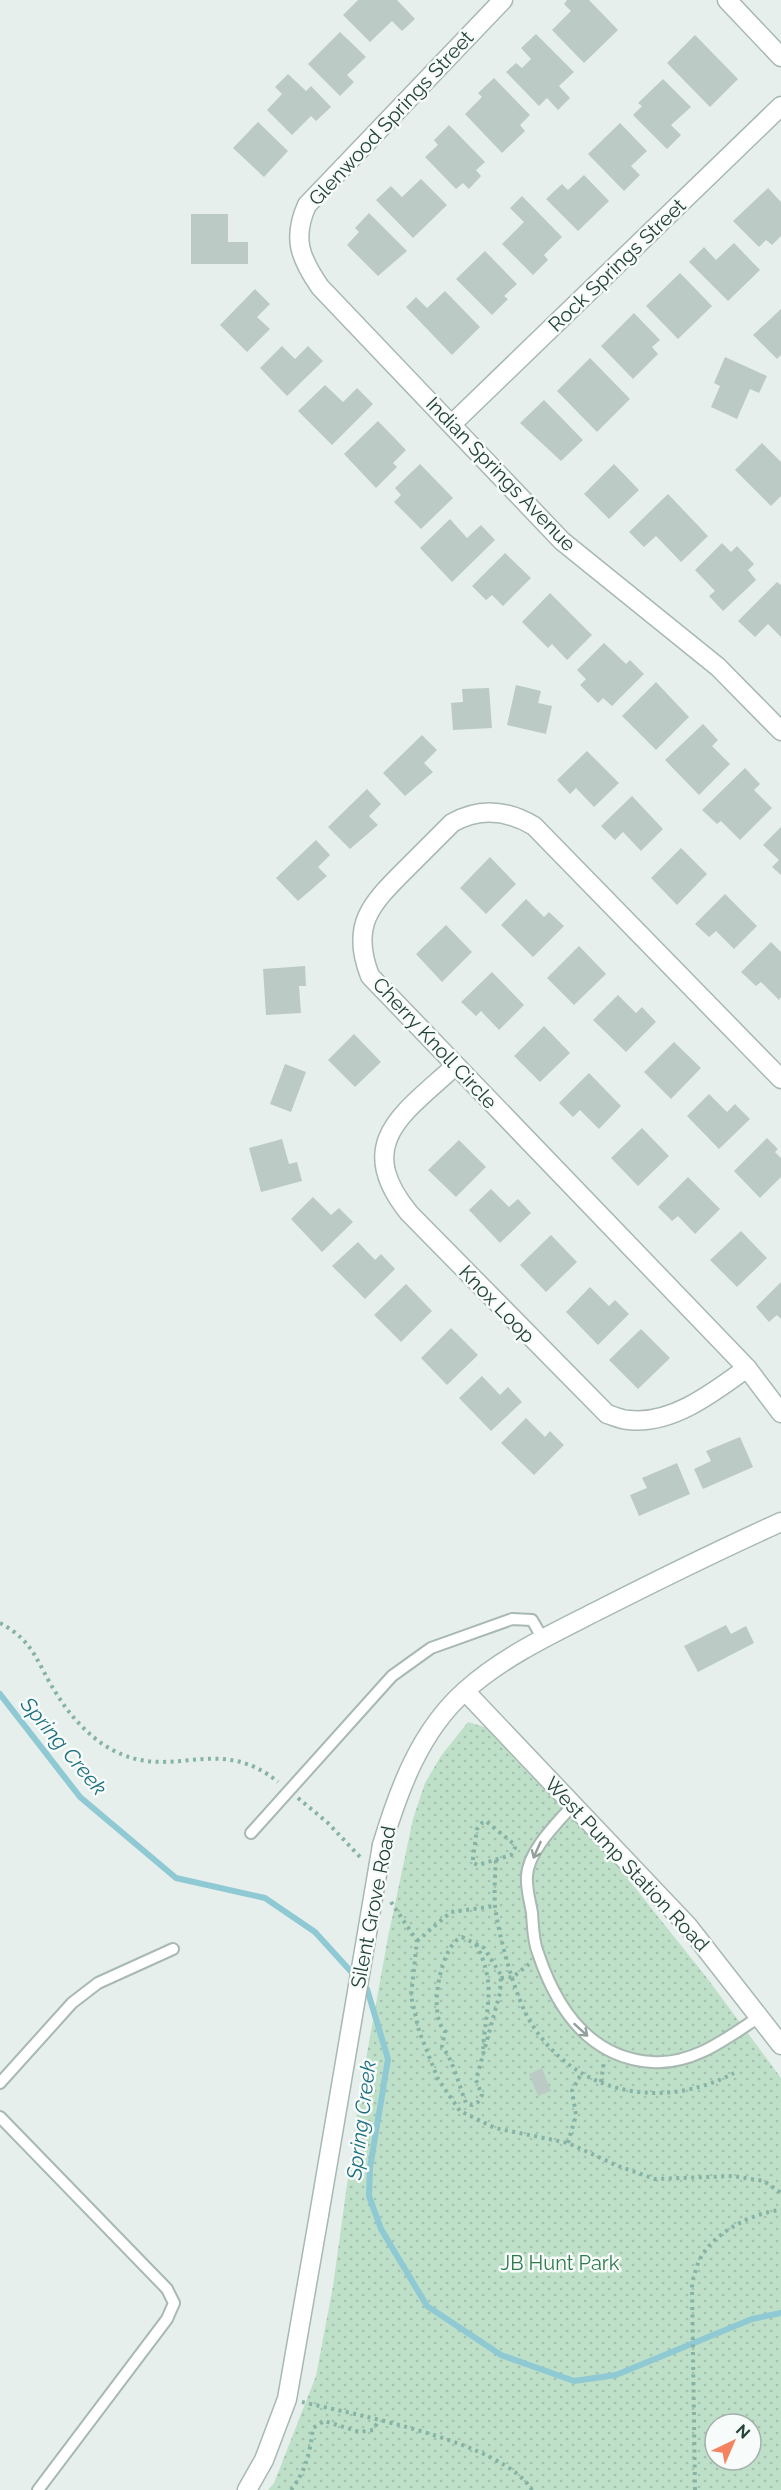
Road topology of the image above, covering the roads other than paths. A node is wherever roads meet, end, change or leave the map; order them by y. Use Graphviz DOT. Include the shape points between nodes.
graph roads {
  1 [pos="503,0"];
  2 [pos="727,0"];
  3 [pos="781,57"];
  4 [pos="781,106"];
  5 [pos="298,244"];
  6 [pos="453,424"];
  7 [pos="781,731"];
  8 [pos="455,1066"];
  9 [pos="781,1079"];
  10 [pos="747,1368"];
  11 [pos="781,1413"];
  12 [pos="781,1522"];
  13 [pos="543,1639"];
  14 [pos="465,1691"];
  15 [pos="573,1805"];
  16 [pos="251,1833"];
  17 [pos="173,1949"];
  18 [pos="759,2017"];
  19 [pos="781,2045"];
  20 [pos="0,2083"];
  21 [pos="0,2117"];
  22 [pos="38,2490"];
  23 [pos="247,2490"];
  1 -- 5 [label="street, Glenwood Springs Street" via="307,205 299,222"];
  2 -- 3 [label="street"];
  4 -- 6 [label="street, Rock Springs Street"];
  5 -- 6 [label="street, Indian Springs Avenue" via="307,269 320,287"];
  6 -- 7 [label="street, Indian Springs Avenue" via="562,541 718,667"];
  8 -- 9 [label="street, Cherry Knoll Circle" via="370,976 363,959 365,921 375,900 452,823 467,815 499,812 534,826"];
  8 -- 10 [label="street, Cherry Knoll Circle"];
  8 -- 10 [label="street, Knox Loop" via="405,1113 391,1130 385,1146 384,1174 393,1194 425,1229 607,1414 630,1420 657,1418 681,1410"];
  10 -- 11 [label="street, Cherry Knoll Circle"];
  12 -- 13 [label="street, Silent Grove Road" via="704,1556"];
  13 -- 14 [label="street, Silent Grove Road"];
  13 -- 16 [label="lane" via="532,1620 512,1619 431,1648 392,1676"];
  14 -- 15 [label="street, West Pump Station Road"];
  14 -- 23 [label="street, Silent Grove Road, bridge" via="420,1749 398,1791 382,1845 287,2399 264,2460"];
  15 -- 18 [label="street, West Pump Station Road" via="688,1926"];
  15 -- 18 [label="lane, one-way" via="541,1842 527,1875 537,1952 562,2008 579,2030 611,2052 652,2062 692,2057"];
  17 -- 20 [label="lane" via="98,1983 72,2002"];
  18 -- 19 [label="street, West Pump Station Road"];
  21 -- 22 [label="lane" via="166,2289 174,2303 160,2328"];
}
